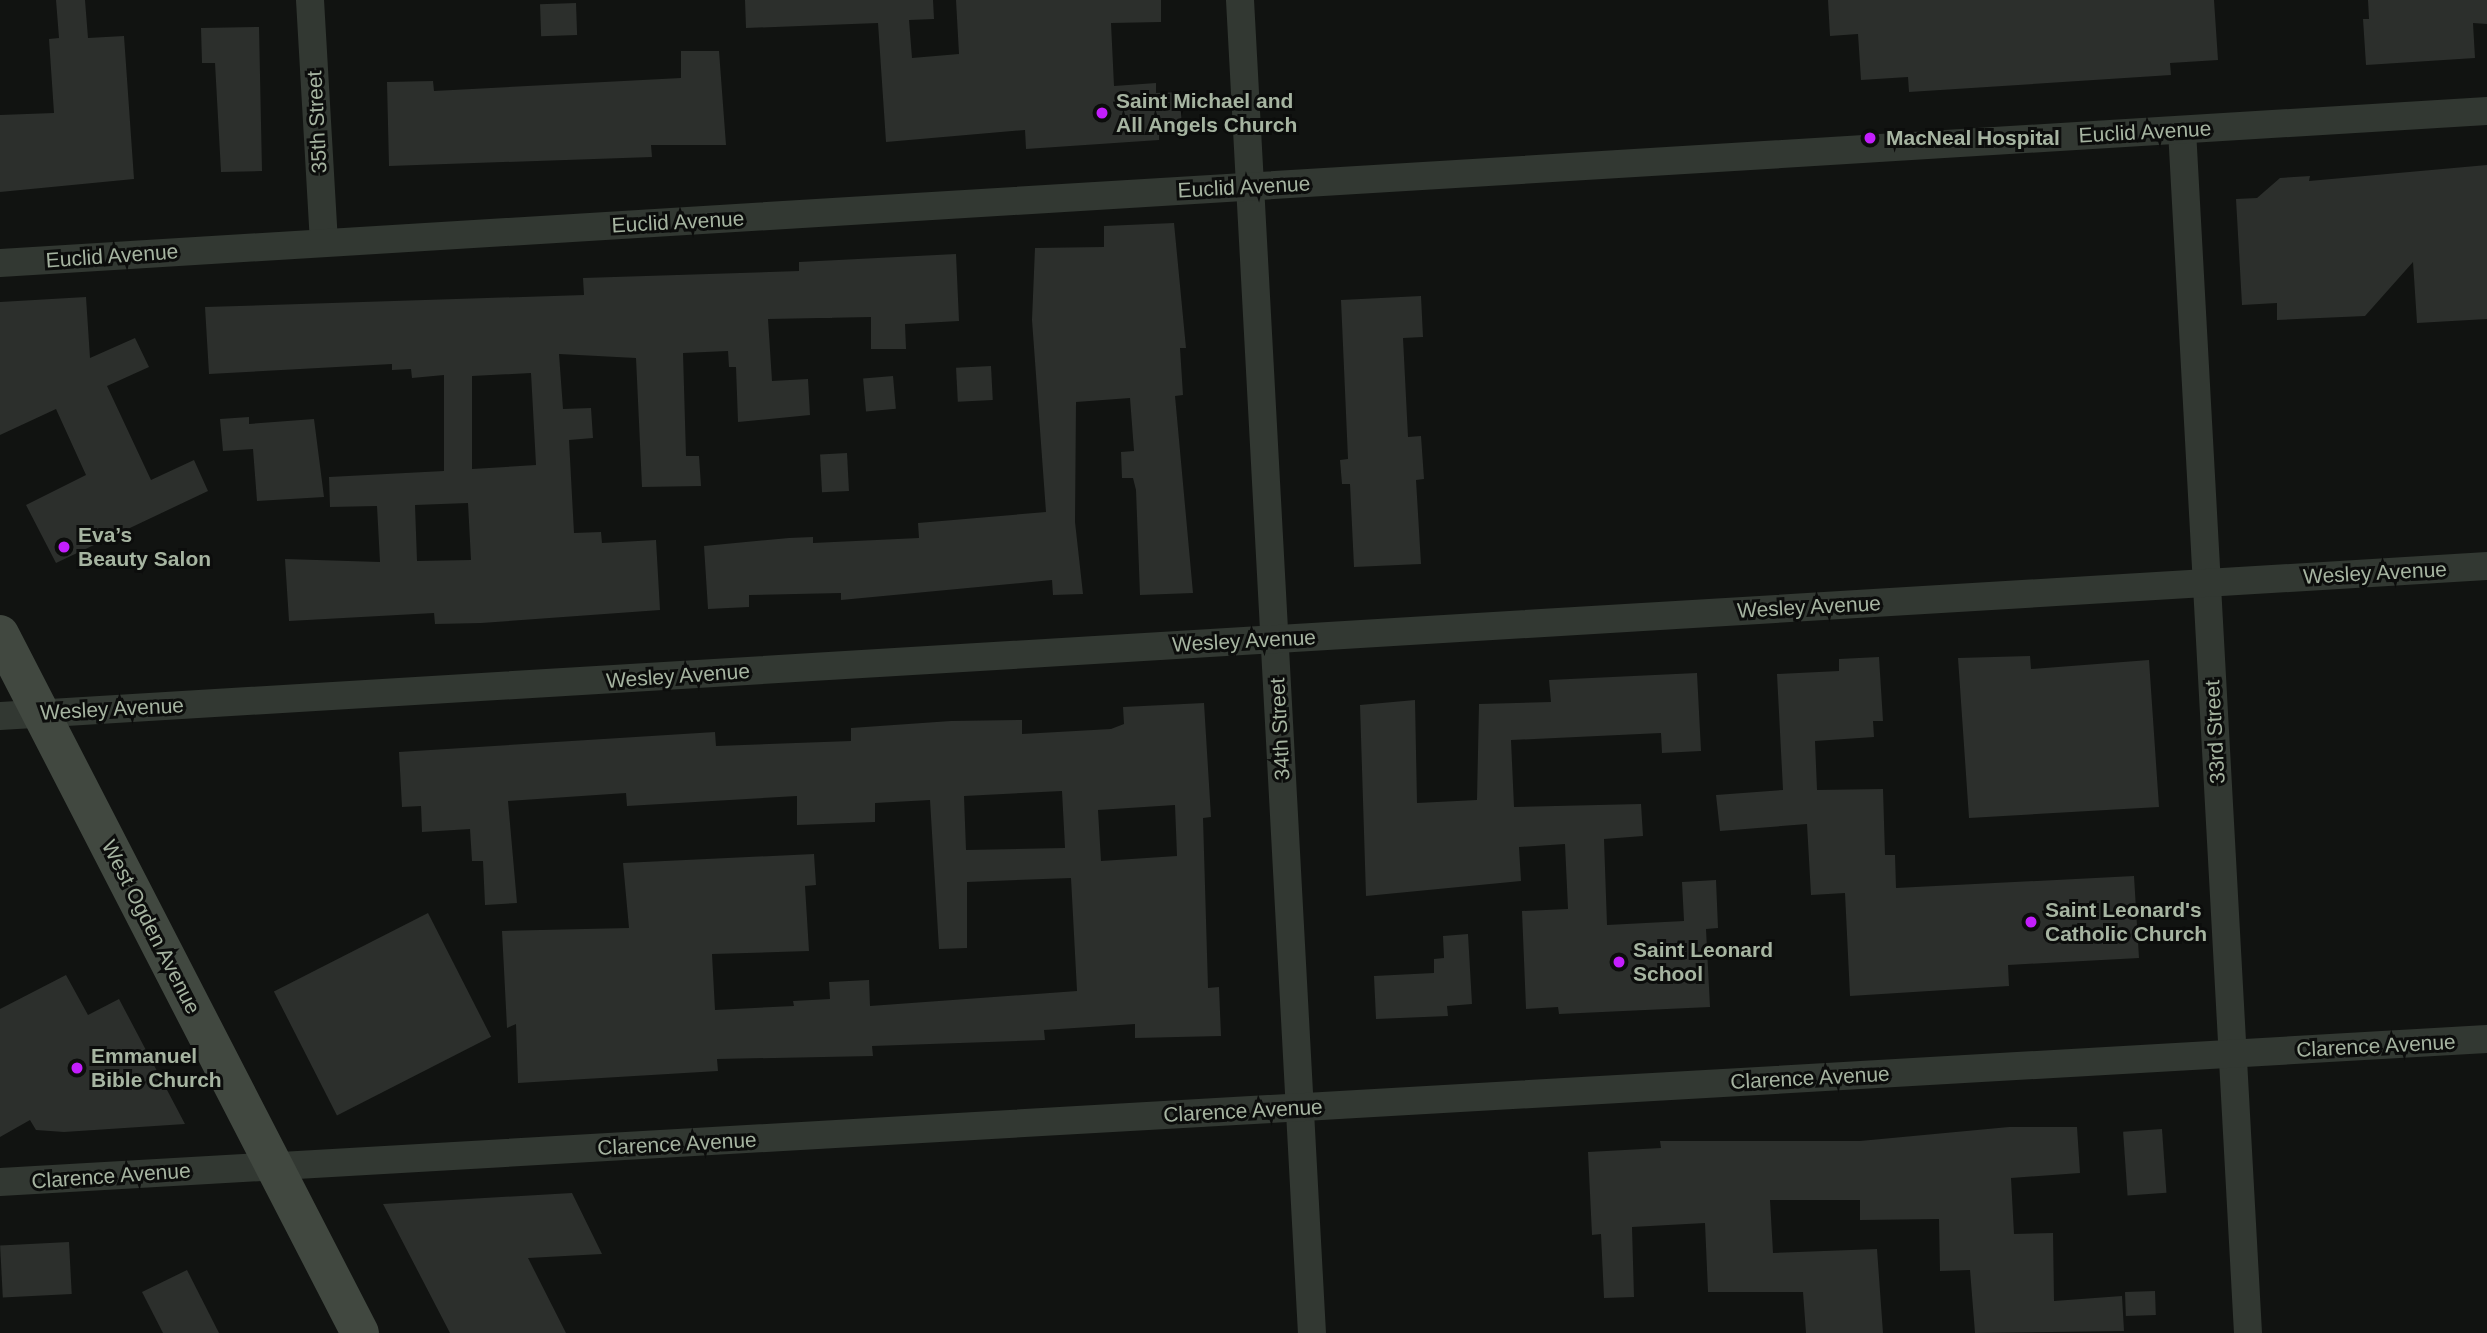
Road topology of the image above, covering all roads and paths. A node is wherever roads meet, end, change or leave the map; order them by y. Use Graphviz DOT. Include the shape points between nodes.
graph roads {
  1 [pos="310,0"];
  2 [pos="1240,0"];
  3 [pos="2487,111"];
  4 [pos="2182,130"];
  5 [pos="1250,187"];
  6 [pos="324,243"];
  7 [pos="0,263"];
  8 [pos="2487,566"];
  9 [pos="2207,583"];
  10 [pos="0,634"];
  11 [pos="1275,639"];
  12 [pos="41,713"];
  13 [pos="0,716"];
  14 [pos="2487,1039"];
  15 [pos="2233,1054"];
  16 [pos="1300,1108"];
  17 [pos="273,1165"];
  18 [pos="0,1182"];
  19 [pos="360,1333"];
  20 [pos="1312,1333"];
  21 [pos="2248,1333"];
  1 -- 6 [label="street, 35th Street"];
  2 -- 5 [label="street, 34th Street"];
  3 -- 4 [label="street, Euclid Avenue"];
  4 -- 5 [label="street, Euclid Avenue"];
  4 -- 9 [label="street, 33rd Street"];
  5 -- 6 [label="street, Euclid Avenue"];
  5 -- 11 [label="street, 34th Street"];
  6 -- 7 [label="street, Euclid Avenue"];
  8 -- 9 [label="street, Wesley Avenue"];
  9 -- 11 [label="street, Wesley Avenue"];
  9 -- 15 [label="street, 33rd Street"];
  10 -- 12 [label="main road, West Ogden Avenue"];
  11 -- 12 [label="street, Wesley Avenue"];
  11 -- 16 [label="street, 34th Street"];
  12 -- 13 [label="street, Wesley Avenue"];
  12 -- 17 [label="main road, West Ogden Avenue"];
  14 -- 15 [label="street, Clarence Avenue"];
  15 -- 16 [label="street, Clarence Avenue"];
  15 -- 21 [label="street, 33rd Street"];
  16 -- 17 [label="street, Clarence Avenue"];
  16 -- 20 [label="street, 34th Street"];
  17 -- 18 [label="street, Clarence Avenue"];
  17 -- 19 [label="main road, West Ogden Avenue"];
}
